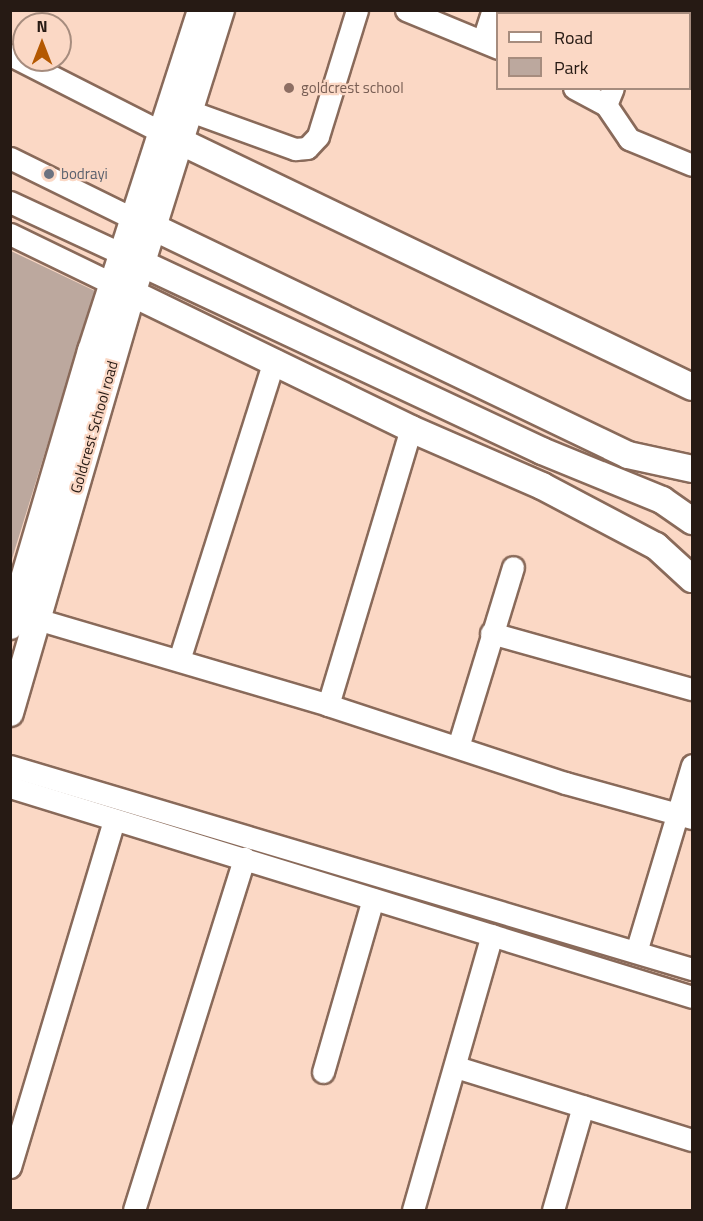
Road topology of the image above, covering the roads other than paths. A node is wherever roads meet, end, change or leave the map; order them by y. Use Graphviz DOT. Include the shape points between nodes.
graph roads {
  1 [pos="201,10"];
  2 [pos="221,10"];
  3 [pos="357,10"];
  4 [pos="406,10"];
  5 [pos="493,10"];
  6 [pos="490,44"];
  7 [pos="10,55"];
  8 [pos="582,90"];
  9 [pos="609,97"];
  10 [pos="190,111"];
  11 [pos="171,137"];
  12 [pos="10,158"];
  13 [pos="693,165"];
  14 [pos="10,202"];
  15 [pos="143,223"];
  16 [pos="10,234"];
  17 [pos="132,258"];
  18 [pos="122,289"];
  19 [pos="274,360"];
  20 [pos="693,387"];
  21 [pos="411,429"];
  22 [pos="693,468"];
  23 [pos="693,521"];
  24 [pos="513,567"];
  25 [pos="693,579"];
  26 [pos="40,620"];
  27 [pos="10,626"];
  28 [pos="491,633"];
  29 [pos="179,660"];
  30 [pos="693,689"];
  31 [pos="328,705"];
  32 [pos="10,713"];
  33 [pos="458,747"];
  34 [pos="693,765"];
  35 [pos="10,766"];
  36 [pos="10,787"];
  37 [pos="686,815"];
  38 [pos="114,820"];
  39 [pos="244,858"];
  40 [pos="374,899"];
  41 [pos="492,935"];
  42 [pos="636,952"];
  43 [pos="693,969"];
  44 [pos="693,997"];
  45 [pos="456,1067"];
  46 [pos="323,1072"];
  47 [pos="583,1106"];
  48 [pos="693,1140"];
  49 [pos="10,1167"];
  50 [pos="134,1210"];
  51 [pos="413,1210"];
  52 [pos="553,1210"];
  1 -- 11 [label="street"];
  2 -- 10 [label="street"];
  3 -- 10 [label="street" via="318,136 307,148 296,149"];
  4 -- 6 [label="street"];
  5 -- 6 [label="street"];
  7 -- 11 [label="street"];
  8 -- 9 [label="street"];
  9 -- 13 [label="street" via="629,139"];
  10 -- 11 [label="street"];
  11 -- 15 [label="street, Goldcrest School road"];
  11 -- 20 [label="street"];
  12 -- 15 [label="street"];
  14 -- 17 [label="street"];
  15 -- 17 [label="street, Goldcrest School road"];
  15 -- 22 [label="street" via="628,455"];
  16 -- 18 [label="street"];
  17 -- 18 [label="street, Goldcrest School road"];
  17 -- 23 [label="street" via="542,451 662,501"];
  18 -- 19 [label="street"];
  18 -- 26 [label="street, Goldcrest School road"];
  18 -- 27 [label="street, Goldcrest School road"];
  19 -- 21 [label="street"];
  19 -- 29 [label="street"];
  21 -- 25 [label="street" via="542,486 604,518 656,546"];
  21 -- 31 [label="street"];
  24 -- 28 [label="street"];
  26 -- 29 [label="street"];
  26 -- 32 [label="street, Goldcrest School road"];
  28 -- 30 [label="street"];
  28 -- 33 [label="street"];
  29 -- 31 [label="street"];
  31 -- 33 [label="street"];
  33 -- 37 [label="street" via="565,783"];
  34 -- 37 [label="street"];
  35 -- 42 [label="street"];
  36 -- 38 [label="street"];
  37 -- 42 [label="street"];
  38 -- 39 [label="street"];
  38 -- 49 [label="street"];
  39 -- 40 [label="street"];
  39 -- 50 [label="street"];
  40 -- 41 [label="street"];
  40 -- 46 [label="street"];
  41 -- 44 [label="street"];
  41 -- 45 [label="street"];
  42 -- 43 [label="street"];
  45 -- 47 [label="street"];
  45 -- 51 [label="street"];
  47 -- 48 [label="street"];
  47 -- 52 [label="street"];
}
